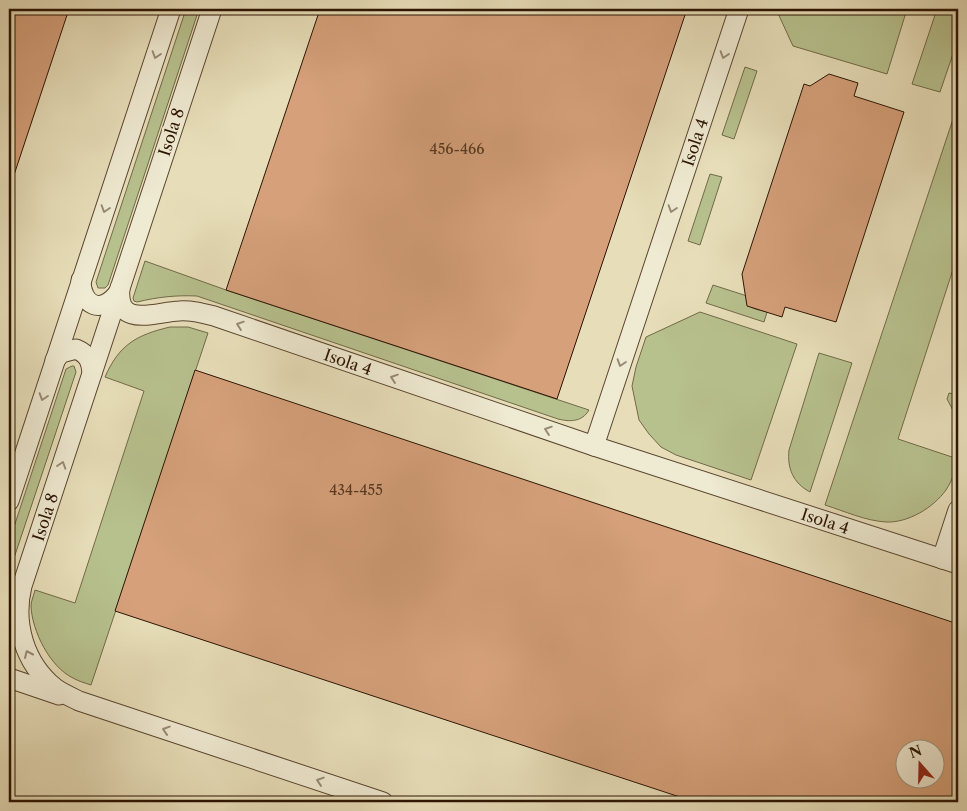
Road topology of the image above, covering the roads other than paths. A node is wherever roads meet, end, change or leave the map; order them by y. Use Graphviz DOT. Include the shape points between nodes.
graph roads {
  1 [pos="171,9"];
  2 [pos="212,9"];
  3 [pos="739,9"];
  4 [pos="81,280"];
  5 [pos="119,290"];
  6 [pos="55,360"];
  7 [pos="92,373"];
  8 [pos="594,446"];
  9 [pos="9,501"];
  10 [pos="958,510"];
  11 [pos="950,562"];
  12 [pos="9,678"];
  13 [pos="79,701"];
  14 [pos="383,802"];
  1 -- 4 [label="lane, one-way"];
  2 -- 5 [label="lane, Isola 8"];
  3 -- 8 [label="lane, Isola 4, one-way"];
  4 -- 5 [label="lane" via="83,295 93,305 107,304"];
  4 -- 6 [label="lane"];
  5 -- 7 [label="lane, Isola 8"];
  8 -- 5 [label="lane, Isola 4, one-way" via="199,312 180,311 138,317 125,309"];
  6 -- 7 [label="lane" via="62,353 76,349 88,358"];
  6 -- 9 [label="lane, one-way"];
  13 -- 7 [label="lane, Isola 8, one-way" via="55,688 32,663 19,629 18,612 22,586"];
  8 -- 11 [label="lane, Isola 4"];
  10 -- 11 [label="lane, Isola 4"];
  12 -- 13 [label="lane"];
  14 -- 13 [label="lane, Isola 8, one-way"];
}
